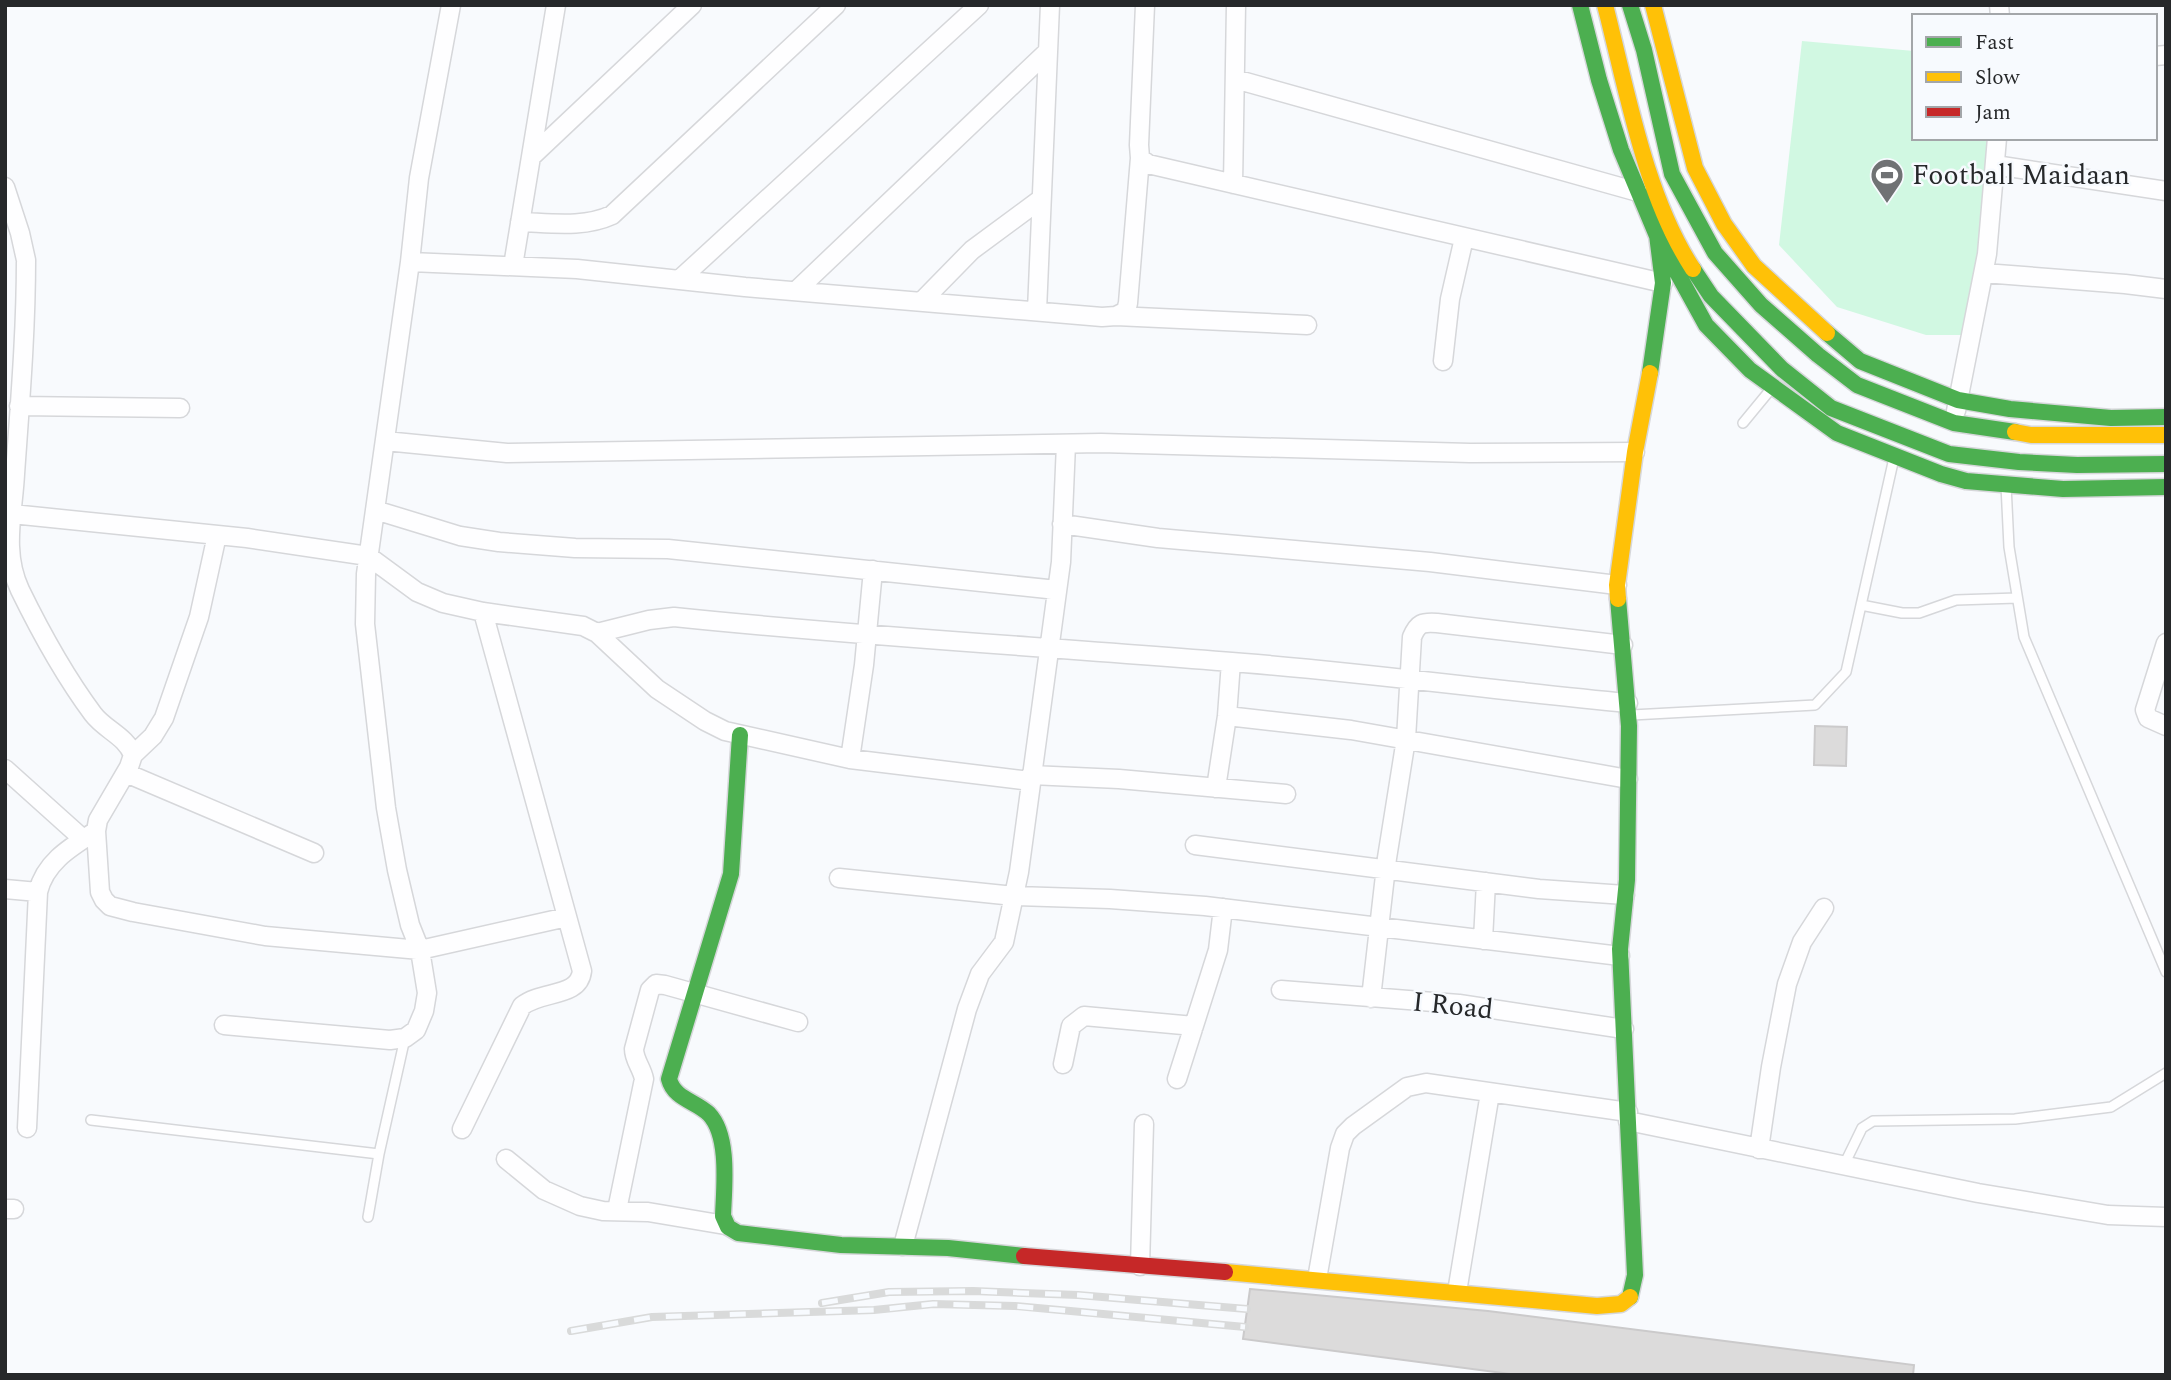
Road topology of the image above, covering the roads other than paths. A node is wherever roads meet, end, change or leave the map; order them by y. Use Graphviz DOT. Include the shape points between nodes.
graph roads {
  1 [pos="451,5"];
  2 [pos="556,5"];
  3 [pos="692,5"];
  4 [pos="979,5"];
  5 [pos="1049,5"];
  6 [pos="1145,5"];
  7 [pos="1236,5"];
  8 [pos="1580,5"];
  9 [pos="1605,5"];
  10 [pos="1630,5"];
  11 [pos="1653,5"];
  12 [pos="830,8"];
  13 [pos="1048,51"];
  14 [pos="1235,79"];
  15 [pos="1997,140"];
  16 [pos="531,158"];
  17 [pos="1140,158"];
  18 [pos="1995,165"];
  19 [pos="1650,177"];
  20 [pos="1233,184"];
  21 [pos="5,187"];
  22 [pos="2166,191"];
  23 [pos="1638,192"];
  24 [pos="1041,199"];
  25 [pos="520,222"];
  26 [pos="1657,236"];
  27 [pos="1464,238"];
  28 [pos="410,262"];
  29 [pos="513,266"];
  30 [pos="1984,273"];
  31 [pos="679,280"];
  32 [pos="1662,283"];
  33 [pos="2166,289"];
  34 [pos="796,291"];
  35 [pos="922,301"];
  36 [pos="1037,311"];
  37 [pos="1116,316"];
  38 [pos="1307,325"];
  39 [pos="1443,361"];
  40 [pos="1782,369"];
  41 [pos="1773,387"];
  42 [pos="1958,400"];
  43 [pos="19,406"];
  44 [pos="180,408"];
  45 [pos="2166,417"];
  46 [pos="1743,423"];
  47 [pos="1954,423"];
  48 [pos="2166,435"];
  49 [pos="385,441"];
  50 [pos="1066,444"];
  51 [pos="1635,452"];
  52 [pos="1949,454"];
  53 [pos="1894,456"];
  54 [pos="11,459"];
  55 [pos="2166,464"];
  56 [pos="1941,474"];
  57 [pos="2006,483"];
  58 [pos="2166,487"];
  59 [pos="375,510"];
  60 [pos="12,514"];
  61 [pos="1062,524"];
  62 [pos="218,535"];
  63 [pos="7,543"];
  64 [pos="368,556"];
  65 [pos="873,570"];
  66 [pos="1617,585"];
  67 [pos="1057,590"];
  68 [pos="2017,598"];
  69 [pos="1861,605"];
  70 [pos="483,612"];
  71 [pos="597,633"];
  72 [pos="867,635"];
  73 [pos="2166,643"];
  74 [pos="1623,645"];
  75 [pos="1048,649"];
  76 [pos="1231,662"];
  77 [pos="1409,679"];
  78 [pos="1628,709"];
  79 [pos="1227,716"];
  80 [pos="2166,726"];
  81 [pos="740,735"];
  82 [pos="1405,739"];
  83 [pos="133,755"];
  84 [pos="850,759"];
  85 [pos="5,769"];
  86 [pos="126,773"];
  87 [pos="1030,778"];
  88 [pos="1628,779"];
  89 [pos="1216,788"];
  90 [pos="1286,794"];
  91 [pos="90,835"];
  92 [pos="1195,845"];
  93 [pos="314,853"];
  94 [pos="1386,869"];
  95 [pos="839,878"];
  96 [pos="1486,882"];
  97 [pos="5,889"];
  98 [pos="38,892"];
  99 [pos="1625,895"];
  100 [pos="1014,897"];
  101 [pos="1223,908"];
  102 [pos="1824,908"];
  103 [pos="567,918"];
  104 [pos="1379,928"];
  105 [pos="1483,940"];
  106 [pos="420,950"];
  107 [pos="1620,956"];
  108 [pos="2166,972"];
  109 [pos="1281,990"];
  110 [pos="695,994"];
  111 [pos="1371,998"];
  112 [pos="798,1022"];
  113 [pos="224,1025"];
  114 [pos="1194,1026"];
  115 [pos="1624,1029"];
  116 [pos="405,1038"];
  117 [pos="1063,1064"];
  118 [pos="2166,1073"];
  119 [pos="1177,1079"];
  120 [pos="1490,1093"];
  121 [pos="1628,1117"];
  122 [pos="91,1120"];
  123 [pos="1144,1124"];
  124 [pos="27,1128"];
  125 [pos="462,1129"];
  126 [pos="1759,1149"];
  127 [pos="379,1154"];
  128 [pos="506,1159"];
  129 [pos="1844,1165"];
  130 [pos="617,1210"];
  131 [pos="368,1217"];
  132 [pos="2166,1217"];
  133 [pos="725,1226"];
  134 [pos="903,1246"];
  135 [pos="1140,1266"];
  136 [pos="1317,1279"];
  137 [pos="1457,1292"];
  1 -- 28 [label="street" via="419,177"];
  2 -- 16 [label="street"];
  3 -- 16 [label="street"];
  4 -- 31 [label="street"];
  5 -- 13 [label="street"];
  6 -- 17 [label="street"];
  7 -- 14 [label="street"];
  8 -- 23 [label="street" via="1599,80"];
  9 -- 19 [label="street"];
  10 -- 47 [label="street" via="1672,174 1715,253 1760,305 1857,385"];
  11 -- 42 [label="street" via="1695,168 1724,224 1754,266 1860,361"];
  12 -- 25 [label="street" via="612,215 584,223"];
  13 -- 24 [label="street"];
  13 -- 34 [label="street"];
  14 -- 20 [label="street"];
  14 -- 23 [label="street"];
  15 -- 18 [label="street"];
  16 -- 25 [label="street"];
  17 -- 20 [label="street" via="1148,164"];
  17 -- 37 [label="street" via="1128,303 1126,311"];
  18 -- 22 [label="street"];
  18 -- 30 [label="street"];
  19 -- 26 [label="street"];
  19 -- 40 [label="street" via="1681,251 1712,296"];
  20 -- 27 [label="street"];
  21 -- 43 [label="street" via="26,260"];
  23 -- 26 [label="street"];
  24 -- 35 [label="street" via="972,250"];
  24 -- 36 [label="street"];
  25 -- 29 [label="street"];
  26 -- 32 [label="street"];
  26 -- 41 [label="street" via="1706,325"];
  27 -- 32 [label="street"];
  27 -- 39 [label="street" via="1450,299"];
  28 -- 29 [label="street"];
  28 -- 49 [label="street"];
  29 -- 31 [label="street"];
  30 -- 33 [label="street"];
  30 -- 42 [label="street"];
  31 -- 34 [label="street"];
  32 -- 51 [label="street"];
  34 -- 35 [label="street"];
  35 -- 36 [label="street"];
  36 -- 37 [label="street"];
  37 -- 38 [label="street"];
  40 -- 41 [label="lane"];
  40 -- 52 [label="street" via="1831,408"];
  41 -- 46 [label="lane"];
  41 -- 53 [label="street" via="1837,433"];
  42 -- 45 [label="street" via="2110,418"];
  42 -- 47 [label="street"];
  43 -- 44 [label="street"];
  43 -- 54 [label="street"];
  47 -- 48 [label="street" via="2031,435"];
  49 -- 50 [label="street" via="507,453"];
  49 -- 59 [label="street"];
  50 -- 51 [label="street"];
  50 -- 61 [label="street"];
  51 -- 66 [label="street"];
  52 -- 55 [label="street" via="2077,465"];
  52 -- 56 [label="street"];
  53 -- 56 [label="street"];
  53 -- 69 [label="lane"];
  54 -- 60 [label="street"];
  56 -- 57 [label="street" via="1966,481"];
  57 -- 58 [label="street" via="2063,489"];
  57 -- 68 [label="lane" via="2008,547"];
  59 -- 64 [label="street"];
  59 -- 65 [label="street" via="460,536 499,542 668,549"];
  60 -- 62 [label="street"];
  60 -- 63 [label="street"];
  61 -- 66 [label="street"];
  61 -- 67 [label="street"];
  62 -- 64 [label="street"];
  62 -- 83 [label="street" via="199,617 164,718"];
  63 -- 83 [label="street" via="19,587 75,690"];
  64 -- 70 [label="street" via="417,592"];
  64 -- 106 [label="street" via="365,624 386,808 410,925"];
  65 -- 67 [label="street"];
  65 -- 72 [label="street"];
  66 -- 74 [label="street"];
  67 -- 75 [label="street"];
  68 -- 69 [label="lane" via="1956,600 1902,613"];
  68 -- 108 [label="lane" via="2024,637"];
  69 -- 78 [label="lane" via="1846,672 1815,705"];
  70 -- 71 [label="street" via="583,626"];
  70 -- 103 [label="street"];
  71 -- 72 [label="street" via="674,617"];
  71 -- 81 [label="street" via="657,689 705,721"];
  72 -- 75 [label="street"];
  72 -- 84 [label="street"];
  73 -- 80 [label="street" via="2145,710 2148,718"];
  74 -- 77 [label="street" via="1423,622 1412,637"];
  74 -- 78 [label="street"];
  75 -- 76 [label="street"];
  75 -- 87 [label="street"];
  76 -- 77 [label="street"];
  76 -- 79 [label="street"];
  77 -- 78 [label="street"];
  77 -- 82 [label="street"];
  78 -- 88 [label="street"];
  79 -- 82 [label="street"];
  79 -- 89 [label="street"];
  81 -- 84 [label="street"];
  81 -- 110 [label="street" via="731,874"];
  82 -- 88 [label="street"];
  82 -- 94 [label="street"];
  83 -- 86 [label="street"];
  84 -- 87 [label="street"];
  85 -- 91 [label="street"];
  86 -- 91 [label="street"];
  86 -- 93 [label="street"];
  87 -- 89 [label="street" via="1119,779"];
  87 -- 100 [label="street"];
  88 -- 99 [label="street"];
  89 -- 90 [label="street"];
  91 -- 98 [label="street" via="53,862 41,878"];
  91 -- 106 [label="street" via="100,892 110,906 265,936"];
  92 -- 94 [label="street"];
  94 -- 96 [label="street"];
  94 -- 104 [label="street"];
  95 -- 100 [label="street"];
  96 -- 99 [label="street"];
  96 -- 105 [label="street"];
  97 -- 98 [label="street"];
  98 -- 124 [label="street"];
  99 -- 107 [label="street"];
  100 -- 101 [label="street"];
  100 -- 134 [label="street" via="1004,942 980,974 967,1009"];
  101 -- 104 [label="street"];
  101 -- 114 [label="street" via="1218,950"];
  102 -- 126 [label="street" via="1801,942 1790,974"];
  103 -- 106 [label="street"];
  103 -- 125 [label="street" via="581,980 575,988 522,1006"];
  104 -- 105 [label="street"];
  104 -- 111 [label="street"];
  105 -- 107 [label="street"];
  106 -- 116 [label="street" via="427,993 424,1011 416,1030"];
  107 -- 115 [label="street"];
  109 -- 111 [label="street, I Road"];
  110 -- 112 [label="street"];
  110 -- 130 [label="street" via="666,985 650,990 634,1049 644,1079"];
  110 -- 133 [label="street" via="668,1079 674,1091 704,1110 717,1127 724,1157"];
  111 -- 115 [label="street, I Road" via="1459,1004"];
  113 -- 116 [label="street"];
  114 -- 117 [label="street" via="1083,1016 1071,1026"];
  114 -- 119 [label="street"];
  115 -- 121 [label="street"];
  116 -- 127 [label="lane"];
  118 -- 129 [label="lane" via="2111,1107 2015,1119 1873,1121 1862,1128"];
  120 -- 121 [label="street"];
  120 -- 136 [label="street" via="1415,1083 1345,1134"];
  120 -- 137 [label="street"];
  121 -- 126 [label="street"];
  121 -- 137 [label="street" via="1635,1275 1631,1300 1597,1306"];
  122 -- 127 [label="lane"];
  123 -- 135 [label="street"];
  126 -- 129 [label="street"];
  127 -- 131 [label="lane"];
  128 -- 130 [label="street" via="554,1196 591,1209"];
  129 -- 132 [label="street" via="2095,1213"];
  130 -- 133 [label="street"];
  133 -- 134 [label="street" via="738,1233 841,1245"];
  134 -- 135 [label="street"];
  135 -- 136 [label="street"];
  136 -- 137 [label="street"];
}
